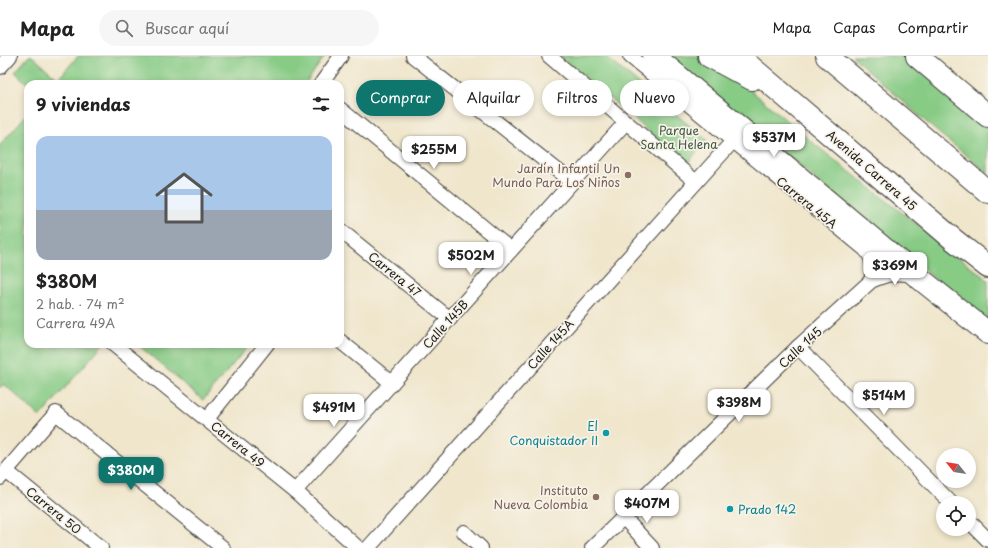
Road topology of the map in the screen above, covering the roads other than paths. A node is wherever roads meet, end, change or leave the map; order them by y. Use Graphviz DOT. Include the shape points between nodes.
graph roads {
  1 [pos="10,56"];
  2 [pos="340,56"];
  3 [pos="413,56"];
  4 [pos="549,56"];
  5 [pos="630,56"];
  6 [pos="654,56"];
  7 [pos="709,56"];
  8 [pos="738,56"];
  9 [pos="827,56"];
  10 [pos="917,56"];
  11 [pos="0,68"];
  12 [pos="324,80"];
  13 [pos="788,99"];
  14 [pos="344,113"];
  15 [pos="988,116"];
  16 [pos="626,122"];
  17 [pos="733,141"];
  18 [pos="572,182"];
  19 [pos="696,182"];
  20 [pos="988,192"];
  21 [pos="344,233"];
  22 [pos="511,250"];
  23 [pos="988,267"];
  24 [pos="918,277"];
  25 [pos="871,281"];
  26 [pos="450,319"];
  27 [pos="988,333"];
  28 [pos="344,344"];
  29 [pos="798,347"];
  30 [pos="117,348"];
  31 [pos="265,348"];
  32 [pos="392,383"];
  33 [pos="207,419"];
  34 [pos="3,475"];
  35 [pos="295,491"];
  36 [pos="944,496"];
  37 [pos="624,518"];
  38 [pos="976,528"];
  39 [pos="464,532"];
  40 [pos="988,540"];
  41 [pos="101,548"];
  42 [pos="223,548"];
  43 [pos="358,548"];
  44 [pos="368,548"];
  45 [pos="481,548"];
  46 [pos="592,548"];
  47 [pos="652,548"];
  1 -- 11 [label="street"];
  2 -- 12 [label="street"];
  3 -- 18 [label="street"];
  4 -- 16 [label="street"];
  5 -- 17 [label="street, Carrera 45A"];
  6 -- 24 [label="highway"];
  7 -- 13 [label="highway"];
  8 -- 13 [label="highway, Avenida Carrera 45"];
  9 -- 20 [label="highway"];
  10 -- 15 [label="highway"];
  13 -- 23 [label="highway, Avenida Carrera 45"];
  14 -- 22 [label="street"];
  16 -- 18 [label="street, Calle 145B"];
  16 -- 19 [label="street"];
  17 -- 19 [label="street, Calle 145A"];
  17 -- 25 [label="street, Carrera 45A" via="868,252 874,265"];
  18 -- 22 [label="street, Calle 145B"];
  19 -- 44 [label="street, Calle 145A"];
  21 -- 26 [label="street, Carrera 47"];
  22 -- 26 [label="street, Calle 145B"];
  24 -- 25 [label="street, Calle 145" via="895,273"];
  24 -- 27 [label="highway"];
  25 -- 29 [label="street, Calle 145"];
  26 -- 32 [label="street, Calle 145B"];
  28 -- 32 [label="street"];
  29 -- 36 [label="street"];
  29 -- 37 [label="street, Calle 145"];
  30 -- 33 [label="street, Carrera 49"];
  31 -- 33 [label="street"];
  32 -- 35 [label="street, Calle 145B"];
  33 -- 35 [label="street, Carrera 49"];
  34 -- 41 [label="street, Carrera 50"];
  34 -- 42 [label="street" via="56,413"];
  35 -- 43 [label="street, Carrera 49"];
  37 -- 46 [label="street, Calle 145"];
  37 -- 47 [label="street"];
  38 -- 40 [label="street"];
  39 -- 45 [label="street"];
}
